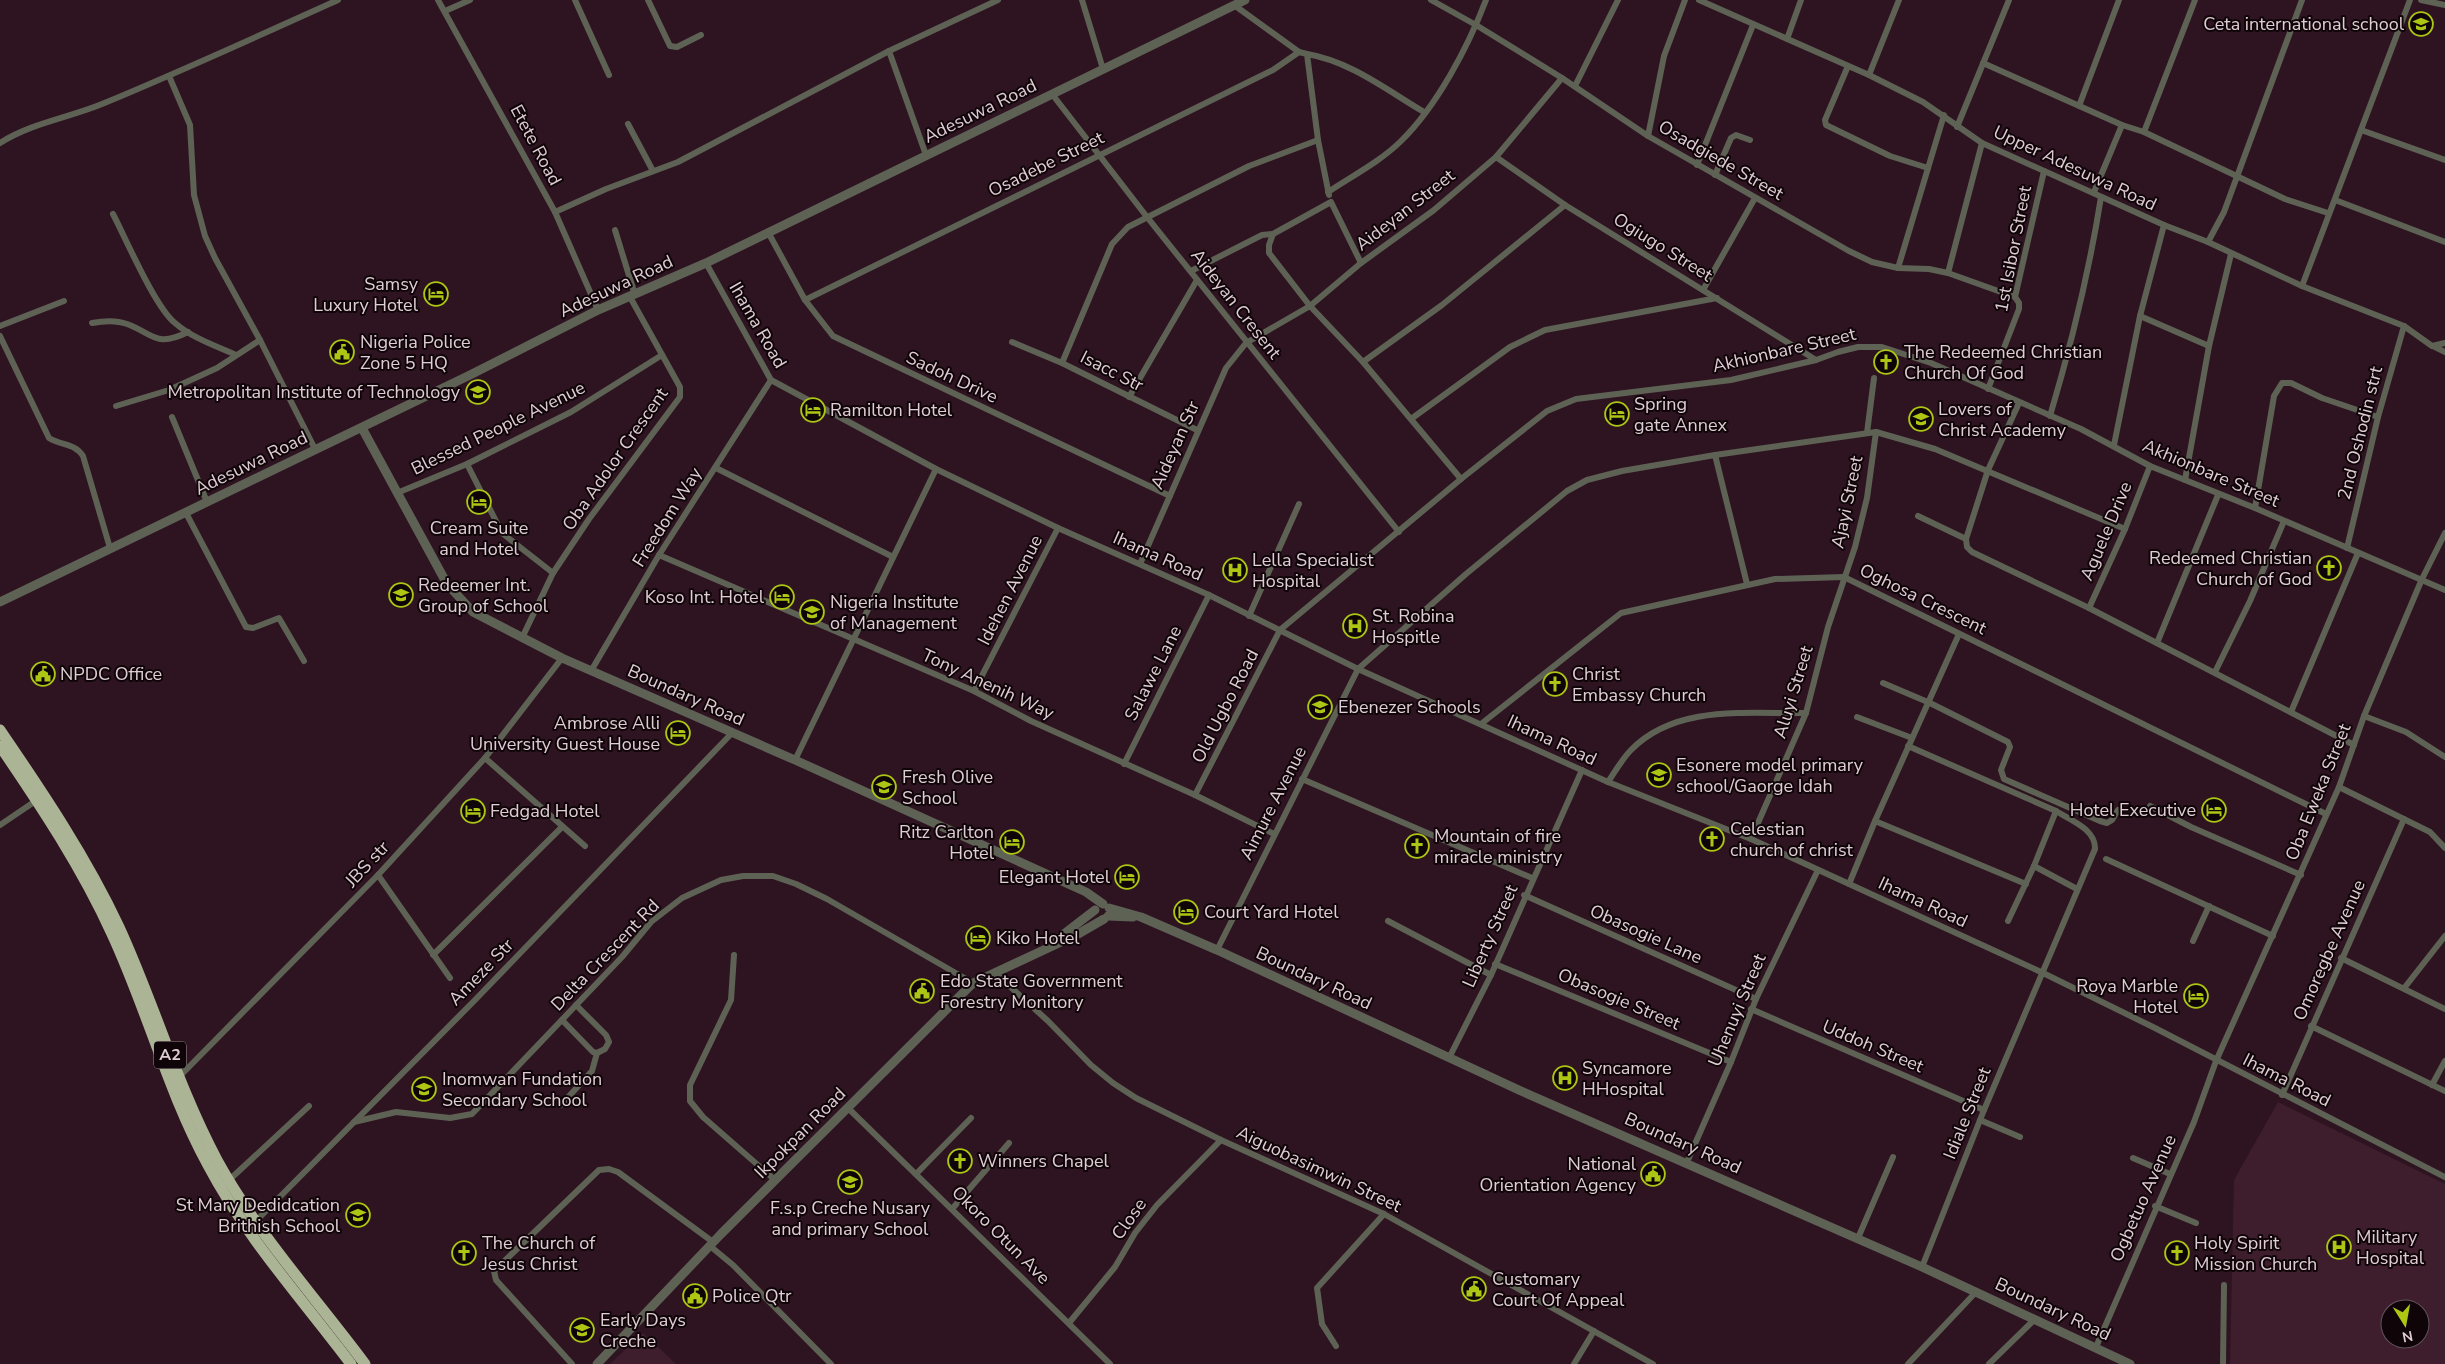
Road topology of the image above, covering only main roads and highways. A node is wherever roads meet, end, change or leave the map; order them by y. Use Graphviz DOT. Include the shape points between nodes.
graph roads {
  1 [pos="0,730"];
  2 [pos="0,746"];
  3 [pos="225,1184"];
  4 [pos="252,1224"];
  5 [pos="351,1364"];
  6 [pos="365,1364"];
  1 -- 3 [label="highway, A2" via="74,844 114,918"];
  2 -- 3 [label="highway, A2" via="37,800 112,934 185,1116 207,1164"];
  3 -- 4 [label="highway, A2"];
  4 -- 5 [label="highway, A2" via="282,1276"];
  4 -- 6 [label="highway, A2"];
}
